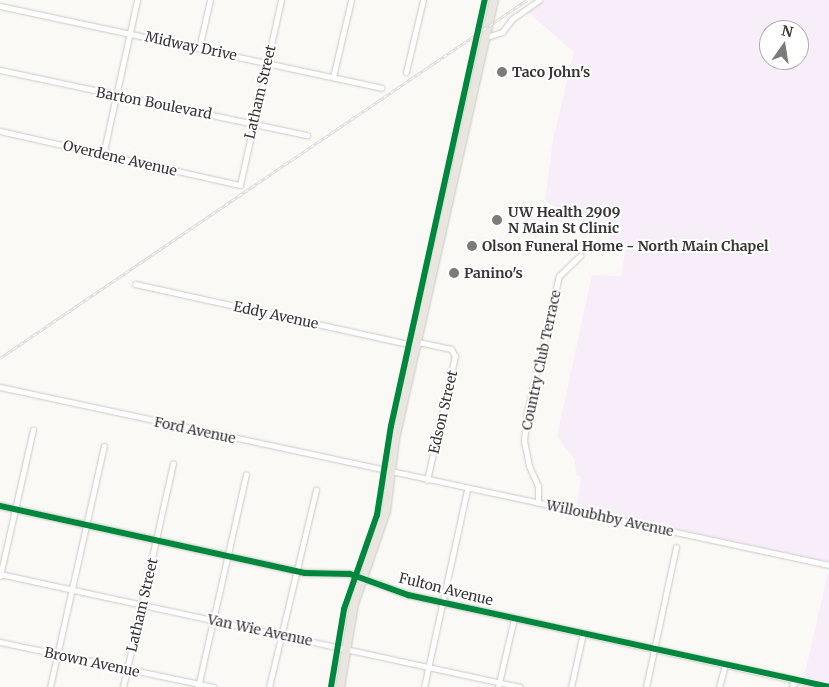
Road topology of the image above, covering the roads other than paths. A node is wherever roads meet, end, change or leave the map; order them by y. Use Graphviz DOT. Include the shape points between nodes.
graph roads {
  1 [pos="137,0"];
  2 [pos="210,0"];
  3 [pos="281,0"];
  4 [pos="351,0"];
  5 [pos="423,0"];
  6 [pos="494,0"];
  7 [pos="539,0"];
  8 [pos="0,6"];
  9 [pos="130,33"];
  10 [pos="486,37"];
  11 [pos="199,48"];
  12 [pos="266,62"];
  13 [pos="0,70"];
  14 [pos="406,72"];
  15 [pos="333,77"];
  16 [pos="381,88"];
  17 [pos="117,96"];
  18 [pos="252,123"];
  19 [pos="0,132"];
  20 [pos="307,135"];
  21 [pos="103,155"];
  22 [pos="240,185"];
  23 [pos="581,254"];
  24 [pos="135,284"];
  25 [pos="418,344"];
  26 [pos="0,388"];
  27 [pos="33,430"];
  28 [pos="104,446"];
  29 [pos="173,464"];
  30 [pos="390,473"];
  31 [pos="246,474"];
  32 [pos="427,480"];
  33 [pos="467,489"];
  34 [pos="316,490"];
  35 [pos="538,503"];
  36 [pos="0,506"];
  37 [pos="16,510"];
  38 [pos="87,525"];
  39 [pos="157,540"];
  40 [pos="676,547"];
  41 [pos="228,556"];
  42 [pos="829,565"];
  43 [pos="297,571"];
  44 [pos="0,575"];
  45 [pos="363,577"];
  46 [pos="72,590"];
  47 [pos="444,603"];
  48 [pos="142,605"];
  49 [pos="514,618"];
  50 [pos="214,621"];
  51 [pos="583,633"];
  52 [pos="282,635"];
  53 [pos="0,642"];
  54 [pos="347,649"];
  55 [pos="655,649"];
  56 [pos="57,655"];
  57 [pos="725,664"];
  58 [pos="428,667"];
  59 [pos="126,669"];
  60 [pos="795,680"];
  61 [pos="499,685"];
  62 [pos="199,686"];
  63 [pos="50,687"];
  64 [pos="122,687"];
  65 [pos="213,687"];
  66 [pos="269,687"];
  67 [pos="340,687"];
  68 [pos="424,687"];
  69 [pos="520,687"];
  70 [pos="571,687"];
  71 [pos="646,687"];
  72 [pos="720,687"];
  73 [pos="793,687"];
  74 [pos="829,687"];
  1 -- 9 [label="street"];
  2 -- 11 [label="street"];
  3 -- 12 [label="street, Latham Street"];
  4 -- 15 [label="street"];
  5 -- 14 [label="street"];
  6 -- 10 [label="main road"];
  7 -- 10 [label="street" via="512,19 502,32"];
  8 -- 9 [label="street, Midway Drive"];
  9 -- 11 [label="street, Midway Drive"];
  9 -- 17 [label="street"];
  10 -- 25 [label="main road"];
  11 -- 12 [label="street, Midway Drive"];
  12 -- 15 [label="street, Midway Drive"];
  12 -- 18 [label="street, Latham Street"];
  13 -- 17 [label="street, Barton Boulevard"];
  15 -- 16 [label="street, Midway Drive"];
  17 -- 18 [label="street, Barton Boulevard"];
  17 -- 21 [label="street"];
  18 -- 20 [label="street, Barton Boulevard"];
  18 -- 22 [label="street, Latham Street"];
  19 -- 21 [label="street, Overdene Avenue"];
  21 -- 22 [label="street, Overdene Avenue"];
  23 -- 35 [label="street, Country Club Terrace" via="559,276 527,413 524,441 529,466 538,486"];
  24 -- 25 [label="street, Eddy Avenue"];
  25 -- 30 [label="main road"];
  25 -- 32 [label="street, Edson Street" via="451,349 455,356"];
  26 -- 30 [label="street, Ford Avenue"];
  27 -- 37 [label="street"];
  28 -- 38 [label="street"];
  29 -- 39 [label="street, Latham Street"];
  30 -- 32 [label="street, Willoubhby Avenue"];
  30 -- 45 [label="main road" via="386,511"];
  31 -- 41 [label="street"];
  32 -- 33 [label="street, Willoubhby Avenue"];
  33 -- 35 [label="street, Willoubhby Avenue"];
  33 -- 47 [label="street"];
  34 -- 43 [label="street"];
  35 -- 42 [label="street, Willoubhby Avenue"];
  36 -- 37 [label="street, Fulton Avenue"];
  37 -- 38 [label="street, Fulton Avenue"];
  37 -- 44 [label="street"];
  38 -- 39 [label="street, Fulton Avenue"];
  38 -- 46 [label="street"];
  39 -- 41 [label="street, Fulton Avenue"];
  39 -- 48 [label="street, Latham Street"];
  40 -- 55 [label="street"];
  41 -- 43 [label="street, Fulton Avenue"];
  41 -- 50 [label="street"];
  43 -- 45 [label="street, Fulton Avenue"];
  43 -- 52 [label="street"];
  44 -- 46 [label="street, Van Wie Avenue"];
  45 -- 47 [label="street, Fulton Avenue" via="408,595"];
  45 -- 54 [label="main road" via="352,609"];
  46 -- 48 [label="street, Van Wie Avenue"];
  46 -- 56 [label="street"];
  47 -- 49 [label="street, Fulton Avenue"];
  47 -- 58 [label="street"];
  48 -- 50 [label="street, Van Wie Avenue"];
  48 -- 59 [label="street, Latham Street"];
  49 -- 51 [label="street, Fulton Avenue"];
  49 -- 61 [label="street"];
  50 -- 52 [label="street, Van Wie Avenue"];
  50 -- 62 [label="street"];
  51 -- 55 [label="street, Fulton Avenue"];
  51 -- 70 [label="street"];
  52 -- 54 [label="street, Van Wie Avenue"];
  52 -- 66 [label="street"];
  53 -- 56 [label="street, Brown Avenue"];
  54 -- 58 [label="street, Van Wie Avenue"];
  54 -- 67 [label="main road"];
  55 -- 57 [label="street, Fulton Avenue"];
  55 -- 71 [label="street"];
  56 -- 59 [label="street, Brown Avenue"];
  56 -- 63 [label="street"];
  57 -- 60 [label="street, Fulton Avenue"];
  57 -- 72 [label="street"];
  58 -- 61 [label="street, Van Wie Avenue"];
  58 -- 68 [label="street"];
  59 -- 62 [label="street, Brown Avenue"];
  59 -- 64 [label="street, Latham Street"];
  60 -- 73 [label="street"];
  60 -- 74 [label="street, Fulton Avenue"];
  61 -- 69 [label="street, Van Wie Avenue"];
  62 -- 65 [label="street, Brown Avenue"];
}
